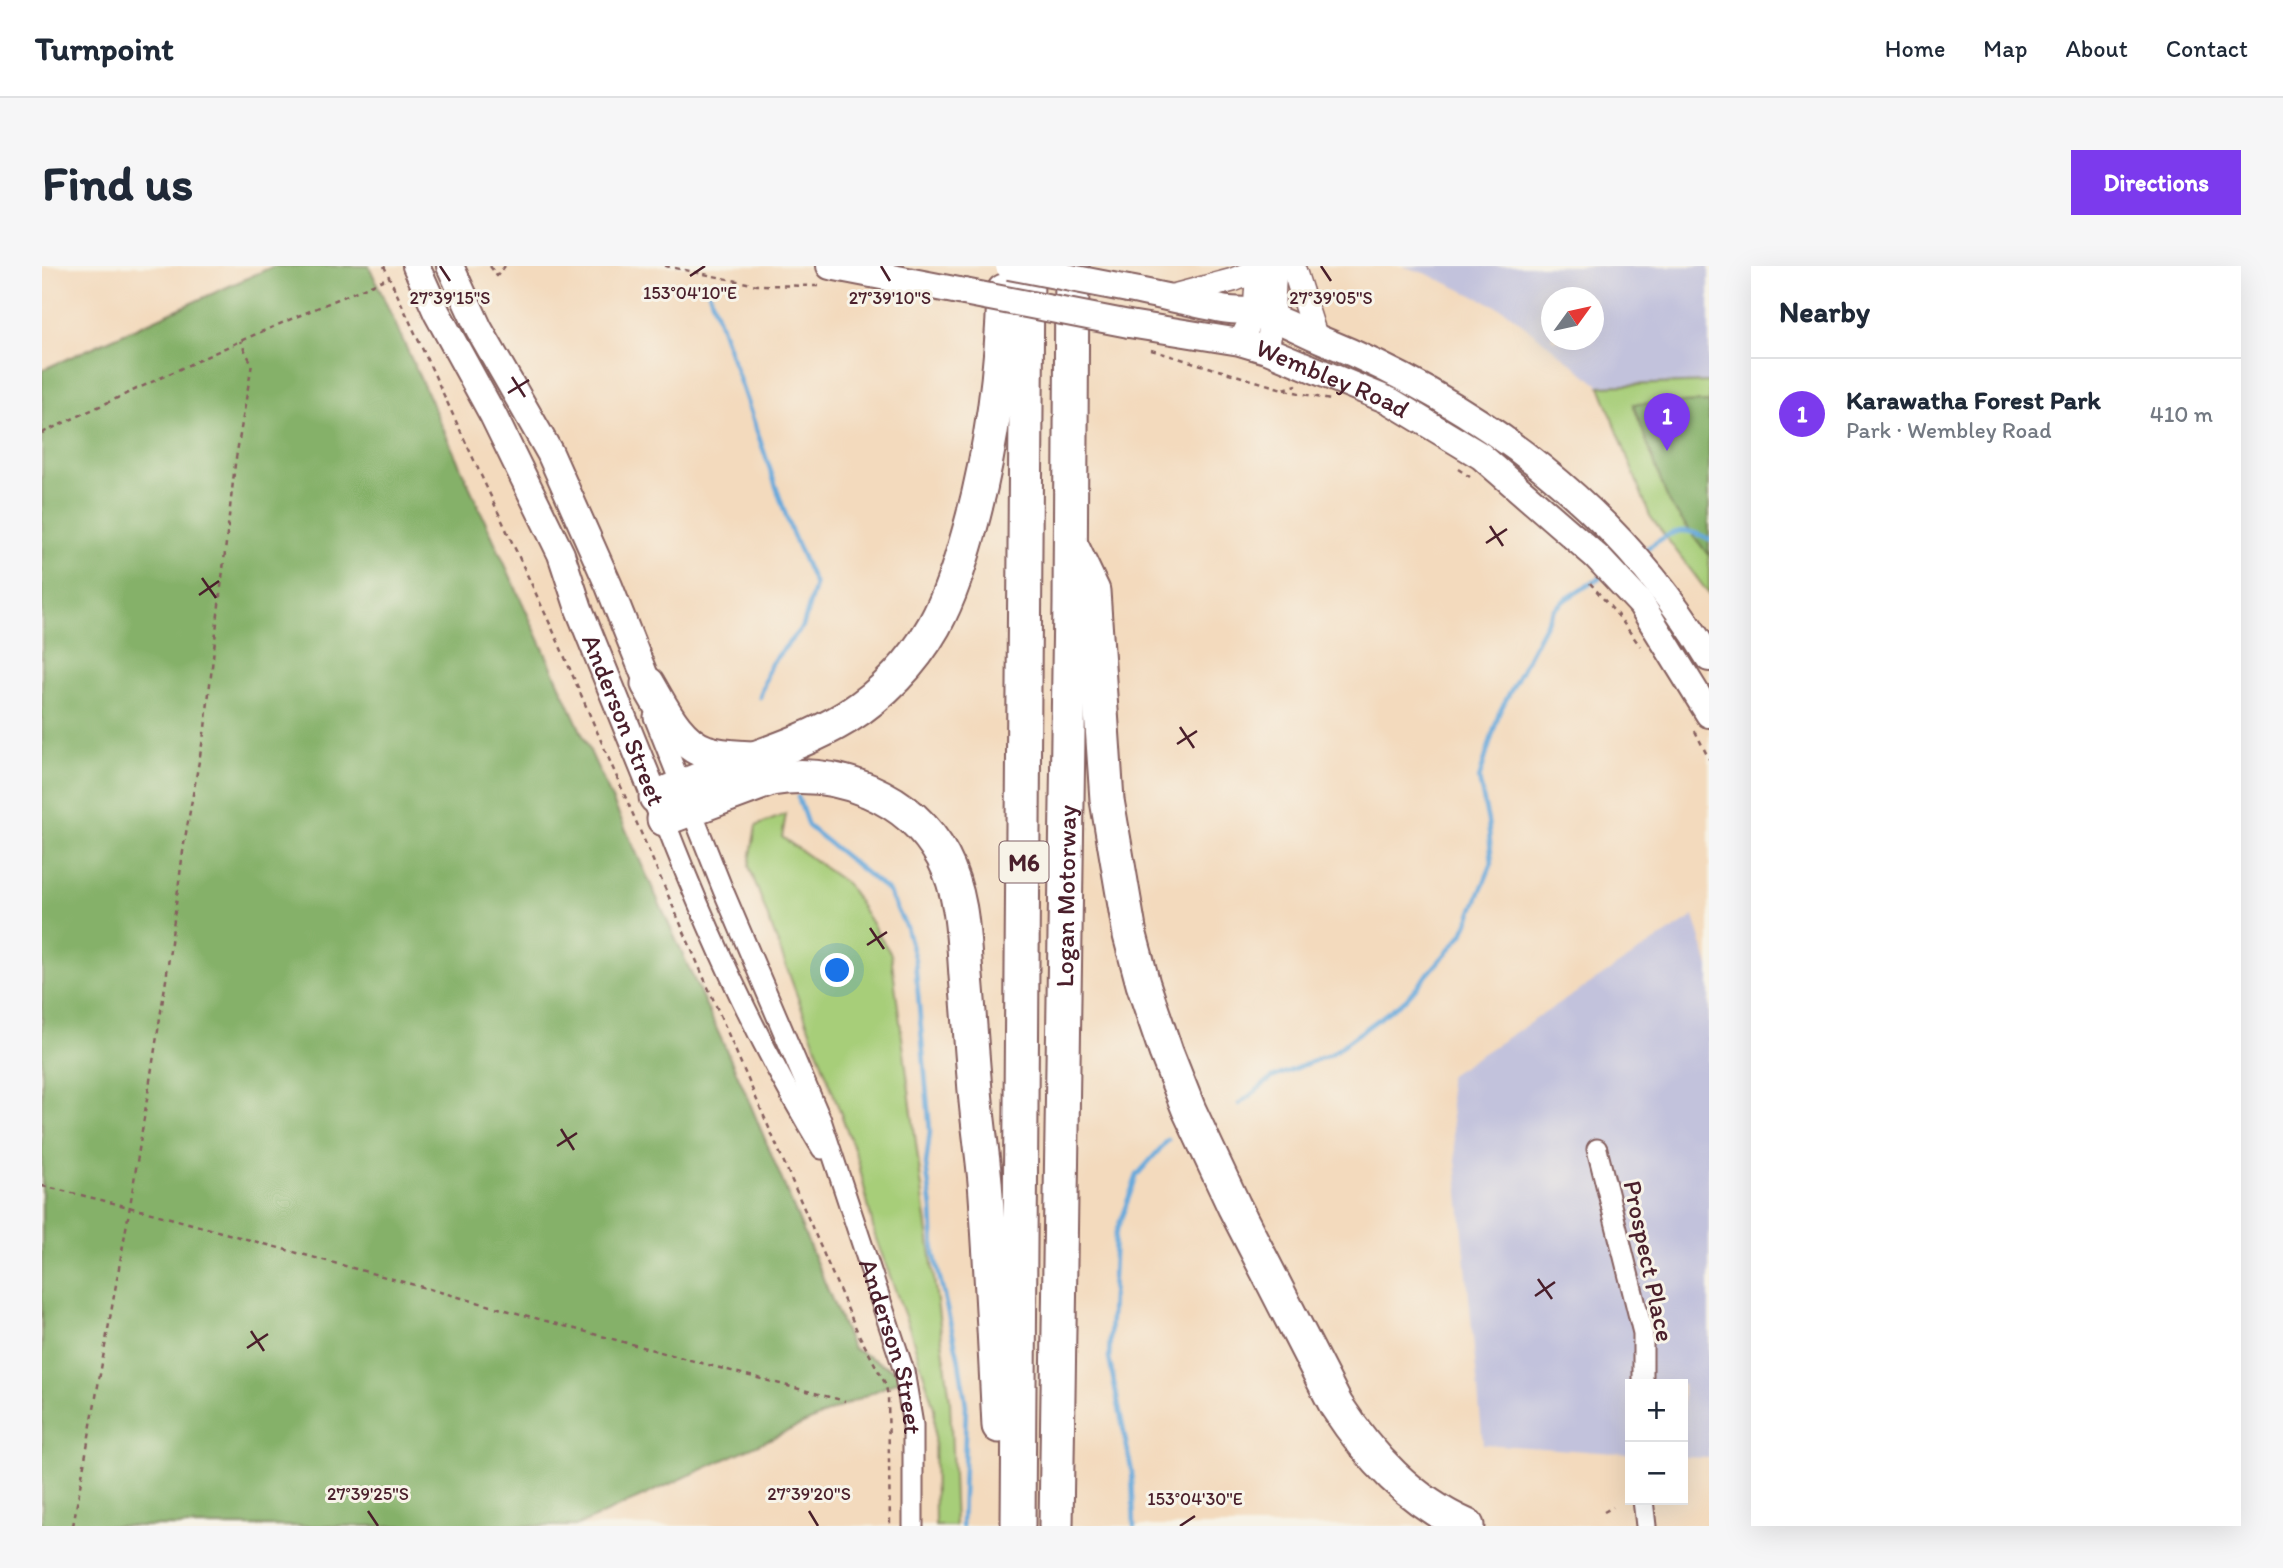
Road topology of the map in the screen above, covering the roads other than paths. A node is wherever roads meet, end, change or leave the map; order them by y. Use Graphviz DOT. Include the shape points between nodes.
graph roads {
  1 [pos="416,266"];
  2 [pos="1007,266"];
  3 [pos="1027,266"];
  4 [pos="1072,266"];
  5 [pos="1293,266"];
  6 [pos="1263,267"];
  7 [pos="457,272"];
  8 [pos="828,276"];
  9 [pos="1169,297"];
  10 [pos="1264,316"];
  11 [pos="1316,338"];
  12 [pos="1240,342"];
  13 [pos="1267,350"];
  14 [pos="1070,544"];
  15 [pos="1641,604"];
  16 [pos="1709,658"];
  17 [pos="649,684"];
  18 [pos="1709,714"];
  19 [pos="753,759"];
  20 [pos="673,802"];
  21 [pos="1597,1149"];
  22 [pos="837,1173"];
  23 [pos="1643,1379"];
  24 [pos="1020,1458"];
  25 [pos="1644,1505"];
  26 [pos="914,1526"];
  27 [pos="1018,1526"];
  28 [pos="1056,1526"];
  29 [pos="1467,1526"];
  30 [pos="1646,1526"];
  1 -- 20 [label="main road, Anderson Street" via="561,554 579,608"];
  2 -- 9 [label="main road, Wembley Road, bridge"];
  2 -- 19 [label="highway" via="989,448 953,585 938,617 908,664 867,703 826,730"];
  3 -- 24 [label="highway, Logan Motorway / M6"];
  4 -- 14 [label="highway, Logan Motorway / M6"];
  5 -- 11 [label="street"];
  6 -- 9 [label="street"];
  6 -- 10 [label="street"];
  7 -- 17 [label="main road, Anderson Street" via="503,373 550,453"];
  8 -- 12 [label="main road, Wembley Road, bridge" via="964,292"];
  9 -- 10 [label="main road, Wembley Road"];
  10 -- 11 [label="main road, Wembley Road"];
  10 -- 12 [label="street"];
  10 -- 13 [label="street"];
  11 -- 15 [label="main road, Wembley Road" via="1420,385 1521,451 1623,544"];
  12 -- 13 [label="main road, Wembley Road"];
  13 -- 15 [label="main road, Wembley Road" via="1390,401 1480,456 1590,566"];
  14 -- 28 [label="highway, Logan Motorway / M6"];
  14 -- 29 [label="highway" via="1093,591 1107,800 1130,935 1189,1110 1234,1206 1356,1436 1391,1475 1429,1506"];
  15 -- 16 [label="main road, Wembley Road"];
  15 -- 18 [label="main road, Wembley Road"];
  17 -- 19 [label="highway" via="666,714 694,747"];
  17 -- 20 [label="street, Anderson Street"];
  19 -- 20 [label="highway"];
  20 -- 22 [label="street, Anderson Street" via="821,1120"];
  20 -- 22 [label="street, Anderson Street" via="706,925 739,997"];
  20 -- 24 [label="highway" via="789,776 832,779 869,791 905,812 932,840 946,865 962,916 985,1182 999,1427"];
  21 -- 23 [label="street, Prospect Place" via="1643,1333"];
  22 -- 26 [label="street, Anderson Street" via="904,1371 913,1425"];
  24 -- 27 [label="highway, Logan Motorway / M6"];
  25 -- 30 [label="street"];
}
